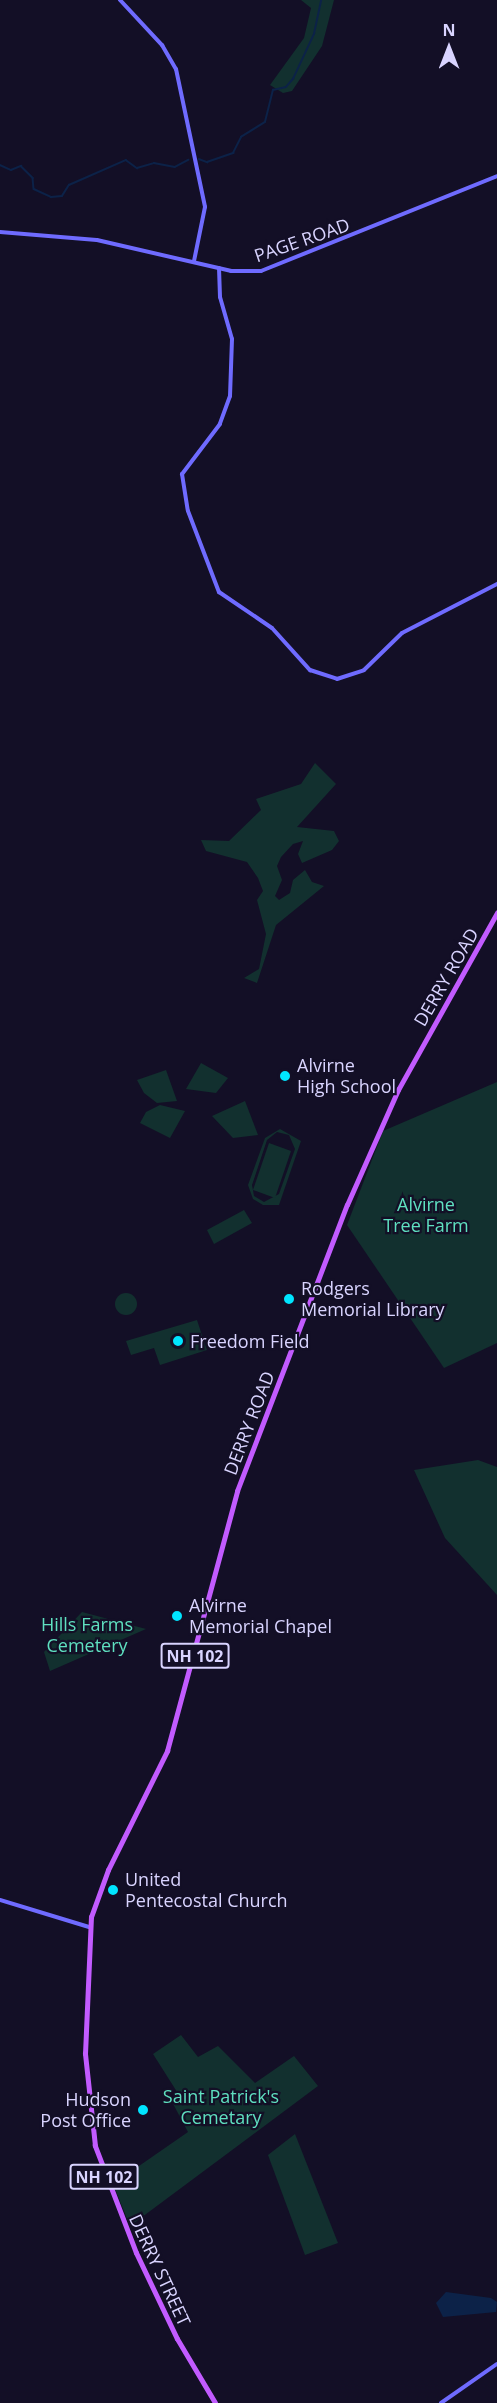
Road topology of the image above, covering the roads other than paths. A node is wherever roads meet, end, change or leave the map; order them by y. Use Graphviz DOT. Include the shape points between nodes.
graph roads {
  1 [pos="120,0"];
  2 [pos="497,176"];
  3 [pos="0,232"];
  4 [pos="194,261"];
  5 [pos="219,268"];
  6 [pos="497,584"];
  7 [pos="497,915"];
  8 [pos="494,924"];
  9 [pos="0,1900"];
  10 [pos="89,1927"];
  11 [pos="497,2364"];
  12 [pos="215,2403"];
  13 [pos="441,2403"];
  1 -- 4 [label="street" via="166,49 176,69 206,207"];
  2 -- 5 [label="street, PAGE ROAD" via="272,268 242,272"];
  3 -- 4 [label="street, PAGE ROAD" via="97,240"];
  4 -- 5 [label="street, PAGE ROAD"];
  5 -- 6 [label="street" via="220,297 232,339 230,396 220,424 182,474 188,511 219,592 272,628 310,669 336,679 364,670 398,635"];
  7 -- 8 [label="main road, DERRY ROAD / NH 102"];
  8 -- 10 [label="main road, DERRY ROAD / NH 102" via="402,1081 346,1209 237,1491 173,1735 108,1870"];
  9 -- 10 [label="street"];
  10 -- 12 [label="main road, DERRY STREET / NH 102" via="86,2063 96,2151 163,2312"];
  11 -- 13 [label="street"];
}
